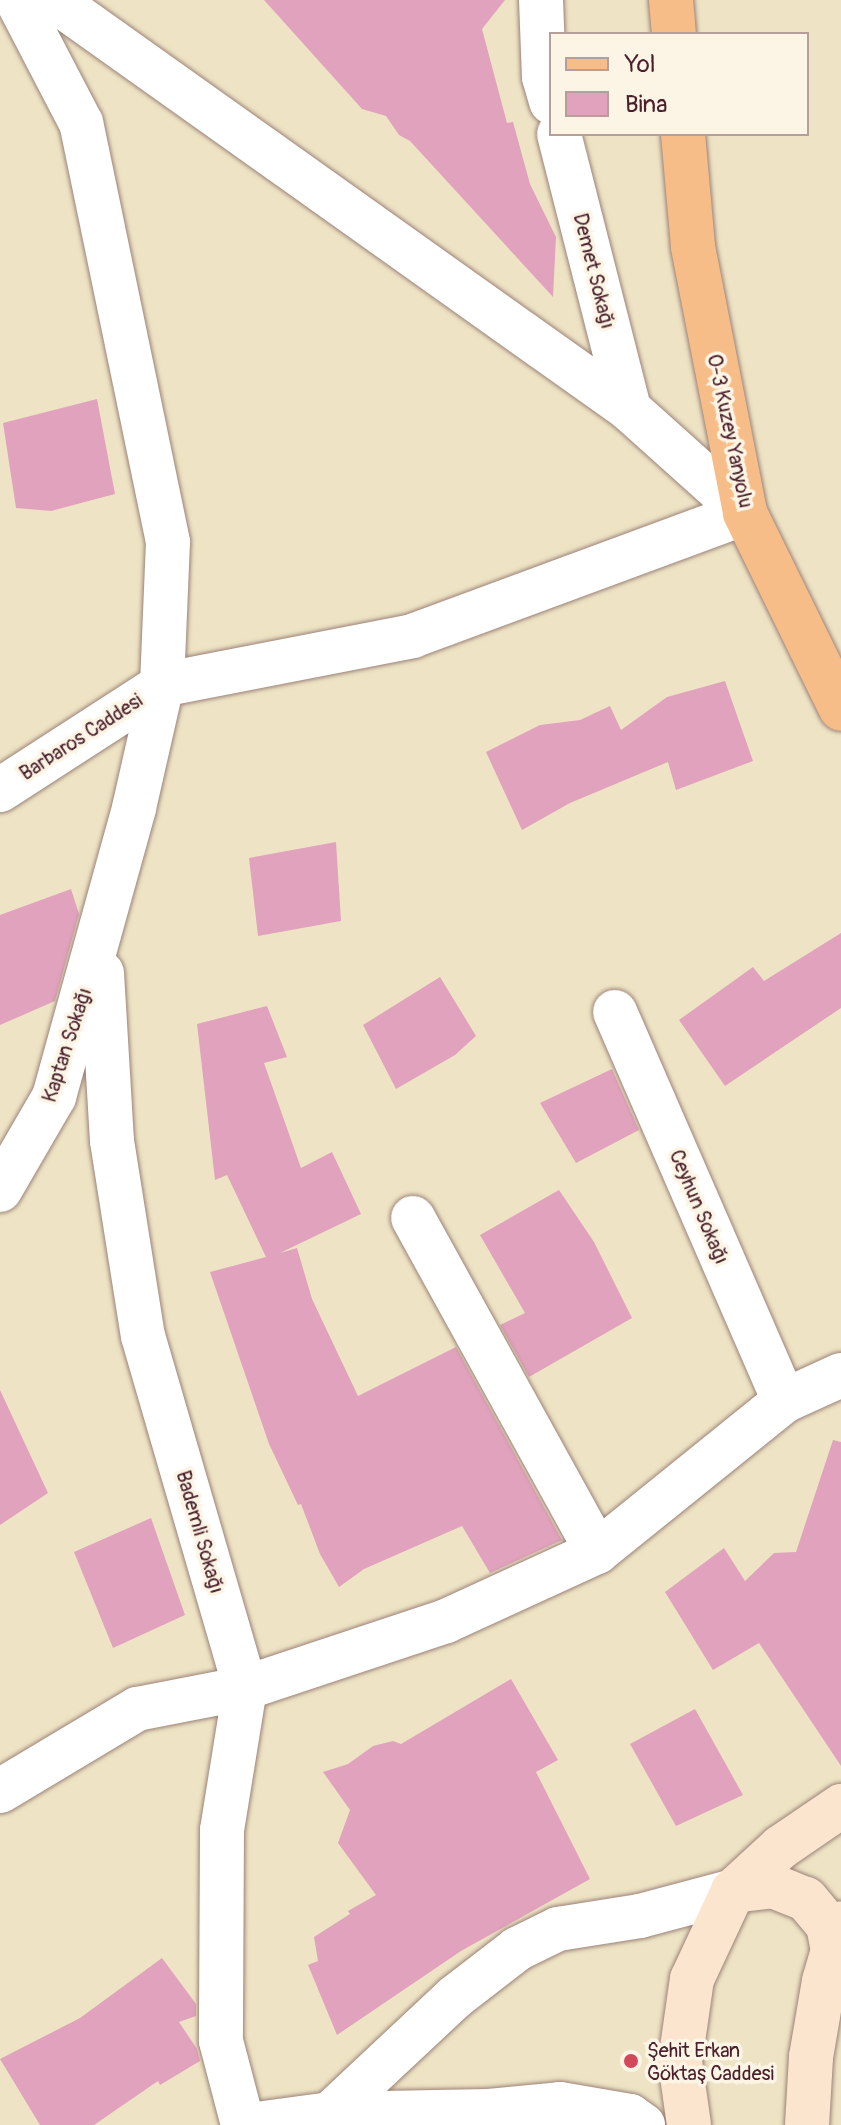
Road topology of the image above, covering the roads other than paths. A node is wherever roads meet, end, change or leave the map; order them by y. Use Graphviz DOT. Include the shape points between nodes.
graph roads {
  1 [pos="17,0"];
  2 [pos="54,0"];
  3 [pos="541,0"];
  4 [pos="671,0"];
  5 [pos="674,32"];
  6 [pos="549,95"];
  7 [pos="560,136"];
  8 [pos="683,136"];
  9 [pos="629,409"];
  10 [pos="745,513"];
  11 [pos="162,685"];
  12 [pos="841,709"];
  13 [pos="0,790"];
  14 [pos="100,938"];
  15 [pos="615,1012"];
  16 [pos="0,1190"];
  17 [pos="413,1218"];
  18 [pos="841,1375"];
  19 [pos="784,1401"];
  20 [pos="597,1552"];
  21 [pos="245,1688"];
  22 [pos="0,1791"];
  23 [pos="841,1806"];
  24 [pos="733,1891"];
  25 [pos="837,1937"];
  26 [pos="330,2114"];
  27 [pos="243,2125"];
  28 [pos="249,2125"];
  29 [pos="643,2125"];
  30 [pos="689,2125"];
  31 [pos="807,2125"];
  1 -- 11 [label="street" via="81,123 168,542"];
  2 -- 9 [label="street"];
  3 -- 6 [label="street"];
  4 -- 5 [label="main road"];
  7 -- 9 [label="street, Demet Sokağı"];
  8 -- 10 [label="main road, O-3 Kuzey Yanyolu" via="693,247"];
  9 -- 10 [label="street"];
  10 -- 11 [label="street" via="413,636"];
  10 -- 12 [label="main road, O-3 Kuzey Yanyolu"];
  11 -- 13 [label="street, Barbaros Caddesi"];
  11 -- 14 [label="street"];
  14 -- 16 [label="street, Kaptan Sokağı" via="54,1097"];
  14 -- 21 [label="street, Bademli Sokağı" via="112,1141 143,1336"];
  15 -- 19 [label="street, Ceyhun Sokağı"];
  17 -- 20 [label="street"];
  18 -- 19 [label="street"];
  19 -- 20 [label="street"];
  20 -- 21 [label="street" via="446,1621"];
  21 -- 22 [label="street" via="137,1709"];
  21 -- 27 [label="street, Bademli Sokağı" via="222,1830 221,2041"];
  23 -- 24 [label="main road" via="781,1847"];
  24 -- 25 [label="main road" via="773,1886 806,1899"];
  24 -- 26 [label="street" via="640,1916 558,1929 517,1949 455,1997"];
  24 -- 30 [label="main road" via="692,1979 680,2062"];
  25 -- 31 [label="main road" via="811,2057"];
  26 -- 28 [label="street"];
  26 -- 29 [label="street" via="560,2104 630,2116"];
}
